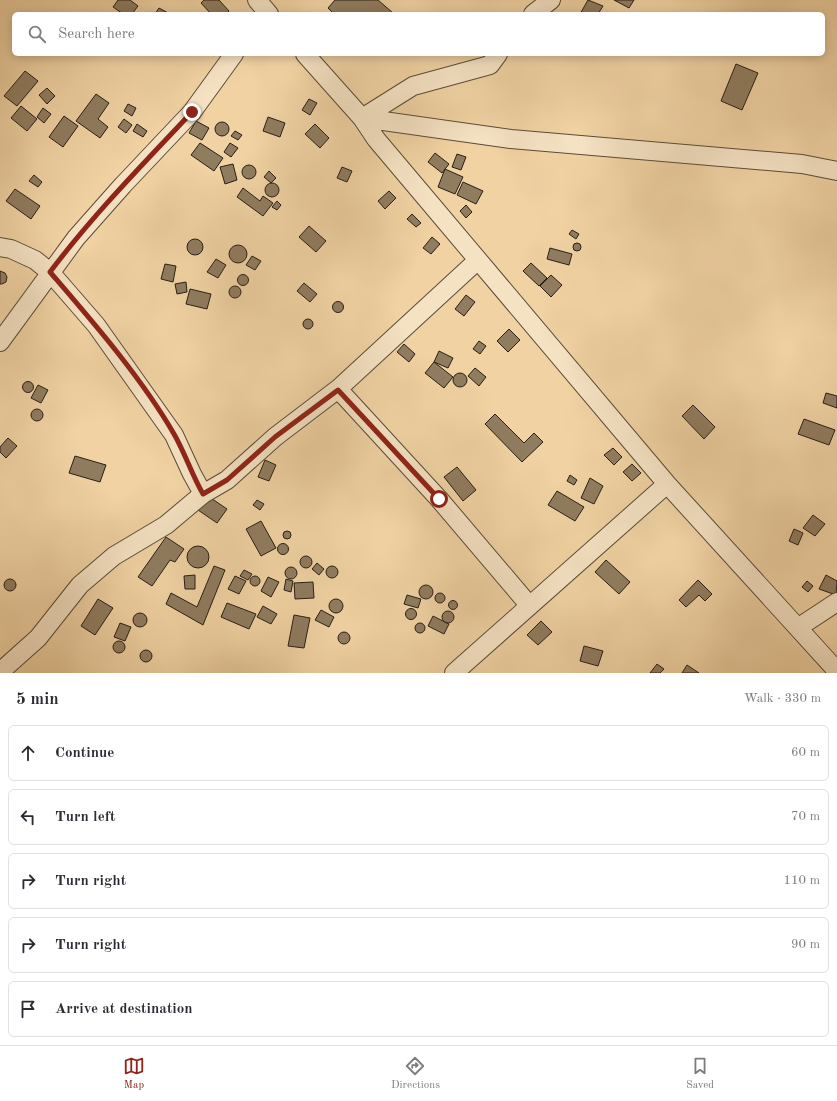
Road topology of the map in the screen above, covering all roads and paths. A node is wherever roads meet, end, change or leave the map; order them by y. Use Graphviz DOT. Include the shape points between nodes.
graph roads {
  1 [pos="551,0"];
  2 [pos="536,12"];
  3 [pos="233,56"];
  4 [pos="307,56"];
  5 [pos="496,56"];
  6 [pos="362,118"];
  7 [pos="837,170"];
  8 [pos="0,247"];
  9 [pos="478,260"];
  10 [pos="50,272"];
  11 [pos="0,342"];
  12 [pos="338,390"];
  13 [pos="667,484"];
  14 [pos="203,494"];
  15 [pos="837,602"];
  16 [pos="529,605"];
  17 [pos="799,627"];
  18 [pos="837,671"];
  19 [pos="0,672"];
  20 [pos="454,673"];
  1 -- 2 [label="street"];
  3 -- 10 [label="street" via="192,112 76,238"];
  4 -- 6 [label="street"];
  5 -- 6 [label="street" via="490,64 413,86"];
  6 -- 7 [label="street" via="511,139 802,164"];
  6 -- 9 [label="street" via="376,139"];
  8 -- 10 [label="street" via="11,248 35,260"];
  9 -- 12 [label="street"];
  9 -- 13 [label="street"];
  10 -- 11 [label="street"];
  10 -- 14 [label="street" via="96,325 146,393 174,435"];
  12 -- 14 [label="street" via="275,437 227,480"];
  12 -- 16 [label="street" via="439,499"];
  13 -- 16 [label="street"];
  13 -- 17 [label="street"];
  14 -- 19 [label="street" via="166,525 114,556 80,584 38,638"];
  15 -- 17 [label="street"];
  16 -- 20 [label="street"];
  17 -- 18 [label="street"];
}
